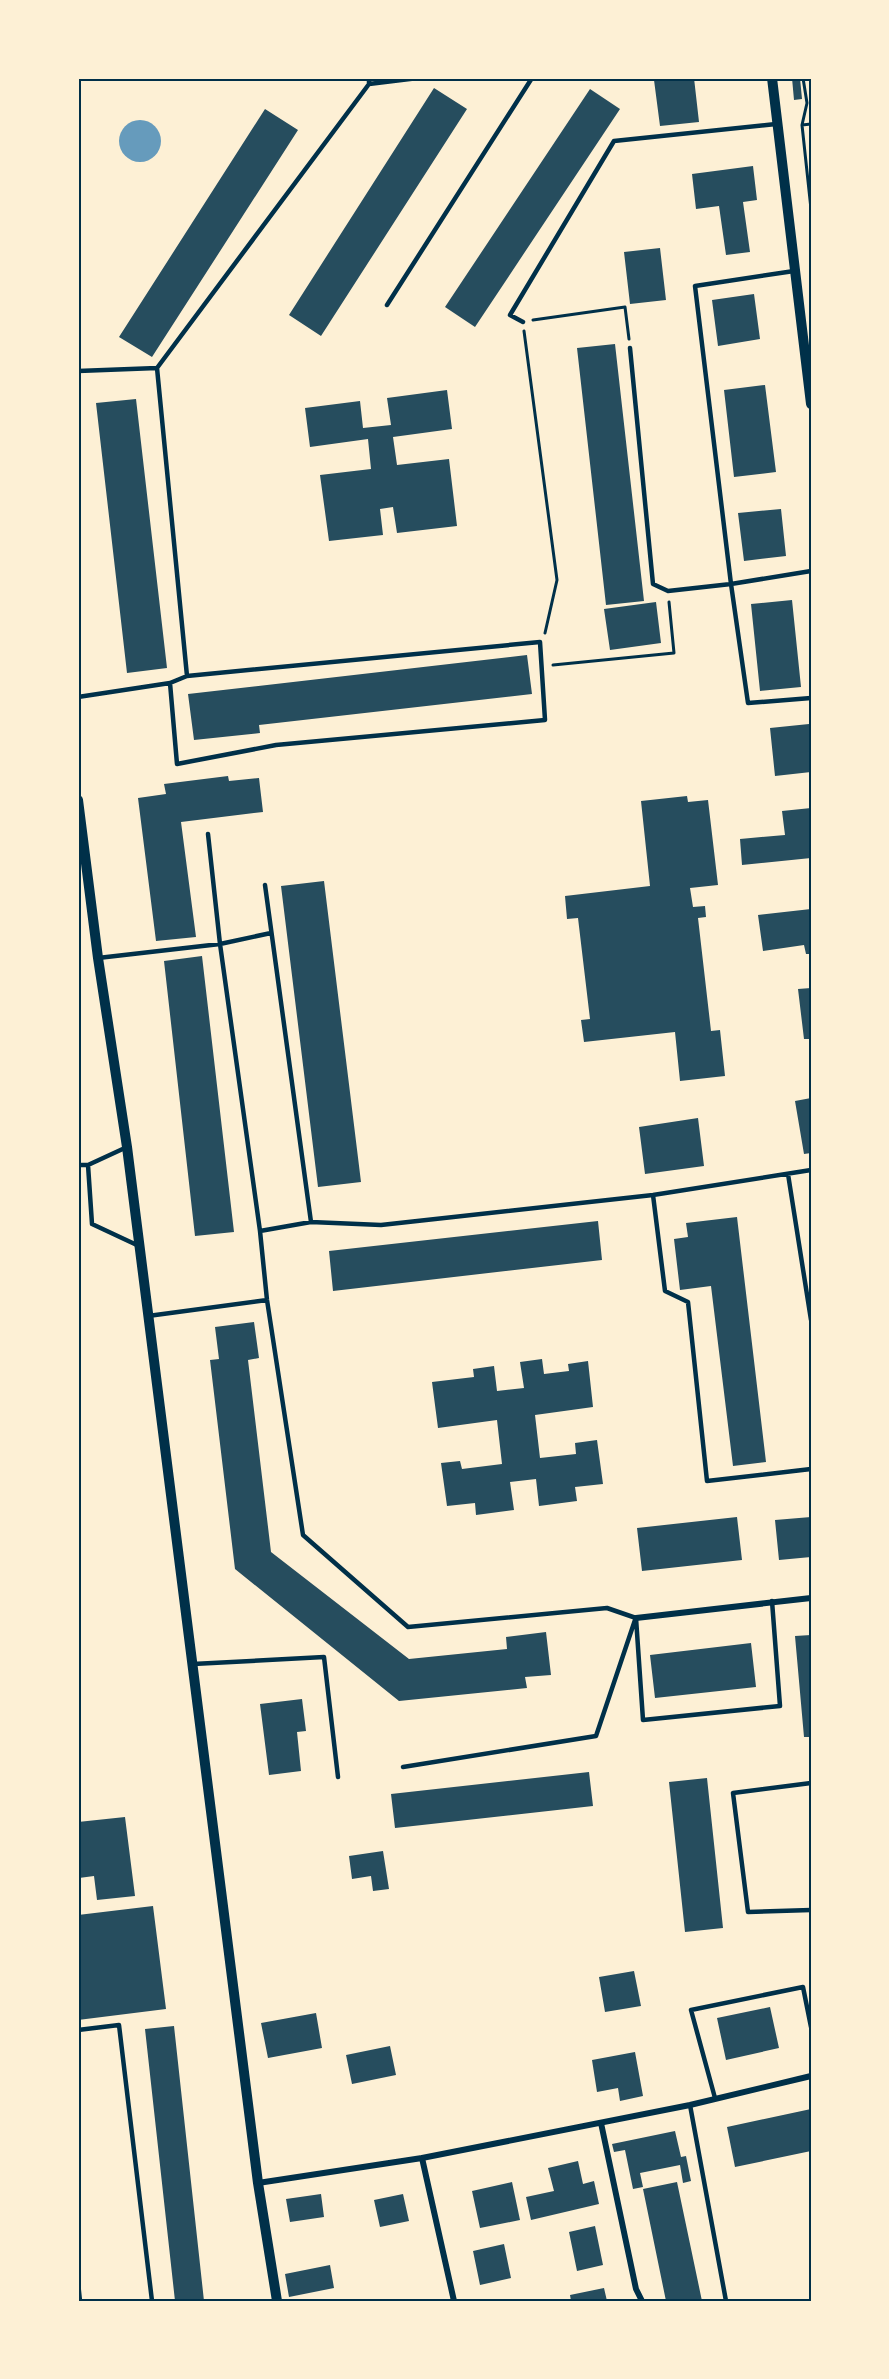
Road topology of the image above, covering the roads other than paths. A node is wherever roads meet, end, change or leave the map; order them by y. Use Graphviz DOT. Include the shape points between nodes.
graph roads {
  1 [pos="418,78"];
  2 [pos="532,78"];
  3 [pos="772,78"];
  4 [pos="369,81"];
  5 [pos="778,123"];
  6 [pos="794,271"];
  7 [pos="387,305"];
  8 [pos="523,322"];
  9 [pos="630,348"];
  10 [pos="157,368"];
  11 [pos="78,371"];
  12 [pos="811,404"];
  13 [pos="811,571"];
  14 [pos="731,585"];
  15 [pos="187,676"];
  16 [pos="170,683"];
  17 [pos="78,697"];
  18 [pos="811,698"];
  19 [pos="78,800"];
  20 [pos="208,834"];
  21 [pos="265,885"];
  22 [pos="271,933"];
  23 [pos="220,944"];
  24 [pos="98,958"];
  25 [pos="127,1147"];
  26 [pos="78,1165"];
  27 [pos="88,1165"];
  28 [pos="811,1170"];
  29 [pos="788,1174"];
  30 [pos="653,1195"];
  31 [pos="311,1222"];
  32 [pos="260,1231"];
  33 [pos="140,1246"];
  34 [pos="267,1300"];
  35 [pos="148,1316"];
  36 [pos="811,1320"];
  37 [pos="811,1469"];
  38 [pos="811,1598"];
  39 [pos="772,1601"];
  40 [pos="636,1618"];
  41 [pos="193,1664"];
  42 [pos="403,1767"];
  43 [pos="338,1777"];
  44 [pos="811,1783"];
  45 [pos="811,1910"];
  46 [pos="811,2027"];
  47 [pos="78,2030"];
  48 [pos="811,2076"];
  49 [pos="715,2098"];
  50 [pos="690,2105"];
  51 [pos="601,2123"];
  52 [pos="422,2158"];
  53 [pos="258,2183"];
  54 [pos="78,2282"];
  55 [pos="80,2301"];
  56 [pos="152,2301"];
  57 [pos="277,2301"];
  58 [pos="454,2301"];
  59 [pos="642,2301"];
  60 [pos="726,2301"];
  1 -- 4 [label="lane"];
  2 -- 7 [label="lane"];
  3 -- 5 [label="street"];
  4 -- 10 [label="lane"];
  5 -- 6 [label="street"];
  5 -- 8 [label="lane" via="614,141 510,315"];
  6 -- 12 [label="street"];
  6 -- 14 [label="lane" via="695,286"];
  9 -- 14 [label="lane" via="653,584 668,591"];
  10 -- 11 [label="lane"];
  10 -- 15 [label="lane"];
  13 -- 14 [label="lane"];
  14 -- 18 [label="lane" via="748,703"];
  15 -- 16 [label="lane"];
  15 -- 16 [label="lane" via="540,642 546,720 276,745 177,764"];
  16 -- 17 [label="lane"];
  19 -- 24 [label="street"];
  20 -- 23 [label="lane"];
  21 -- 22 [label="lane"];
  22 -- 23 [label="lane"];
  22 -- 31 [label="lane"];
  23 -- 24 [label="lane"];
  23 -- 32 [label="lane"];
  24 -- 25 [label="street"];
  25 -- 27 [label="lane"];
  25 -- 33 [label="street"];
  26 -- 27 [label="lane"];
  27 -- 33 [label="lane" via="92,1224"];
  28 -- 29 [label="lane"];
  29 -- 30 [label="lane"];
  29 -- 36 [label="lane"];
  30 -- 31 [label="lane" via="381,1226"];
  30 -- 37 [label="lane" via="665,1291 688,1302 707,1481"];
  31 -- 32 [label="lane"];
  32 -- 34 [label="lane"];
  33 -- 35 [label="street"];
  34 -- 35 [label="lane"];
  34 -- 40 [label="lane" via="303,1535 408,1627 607,1608"];
  35 -- 41 [label="street"];
  38 -- 39 [label="street"];
  39 -- 40 [label="street"];
  39 -- 40 [label="lane" via="780,1706 644,1720"];
  40 -- 42 [label="lane" via="596,1736"];
  41 -- 43 [label="lane" via="324,1657"];
  41 -- 53 [label="street"];
  44 -- 45 [label="lane" via="733,1793 747,1912"];
  46 -- 49 [label="lane" via="803,1987 691,2010"];
  47 -- 56 [label="lane" via="119,2025"];
  48 -- 49 [label="street"];
  49 -- 50 [label="street"];
  50 -- 51 [label="street"];
  50 -- 60 [label="lane"];
  51 -- 52 [label="street"];
  51 -- 59 [label="street" via="636,2289"];
  52 -- 53 [label="street"];
  52 -- 58 [label="street"];
  53 -- 57 [label="street"];
  54 -- 55 [label="lane"];
}
